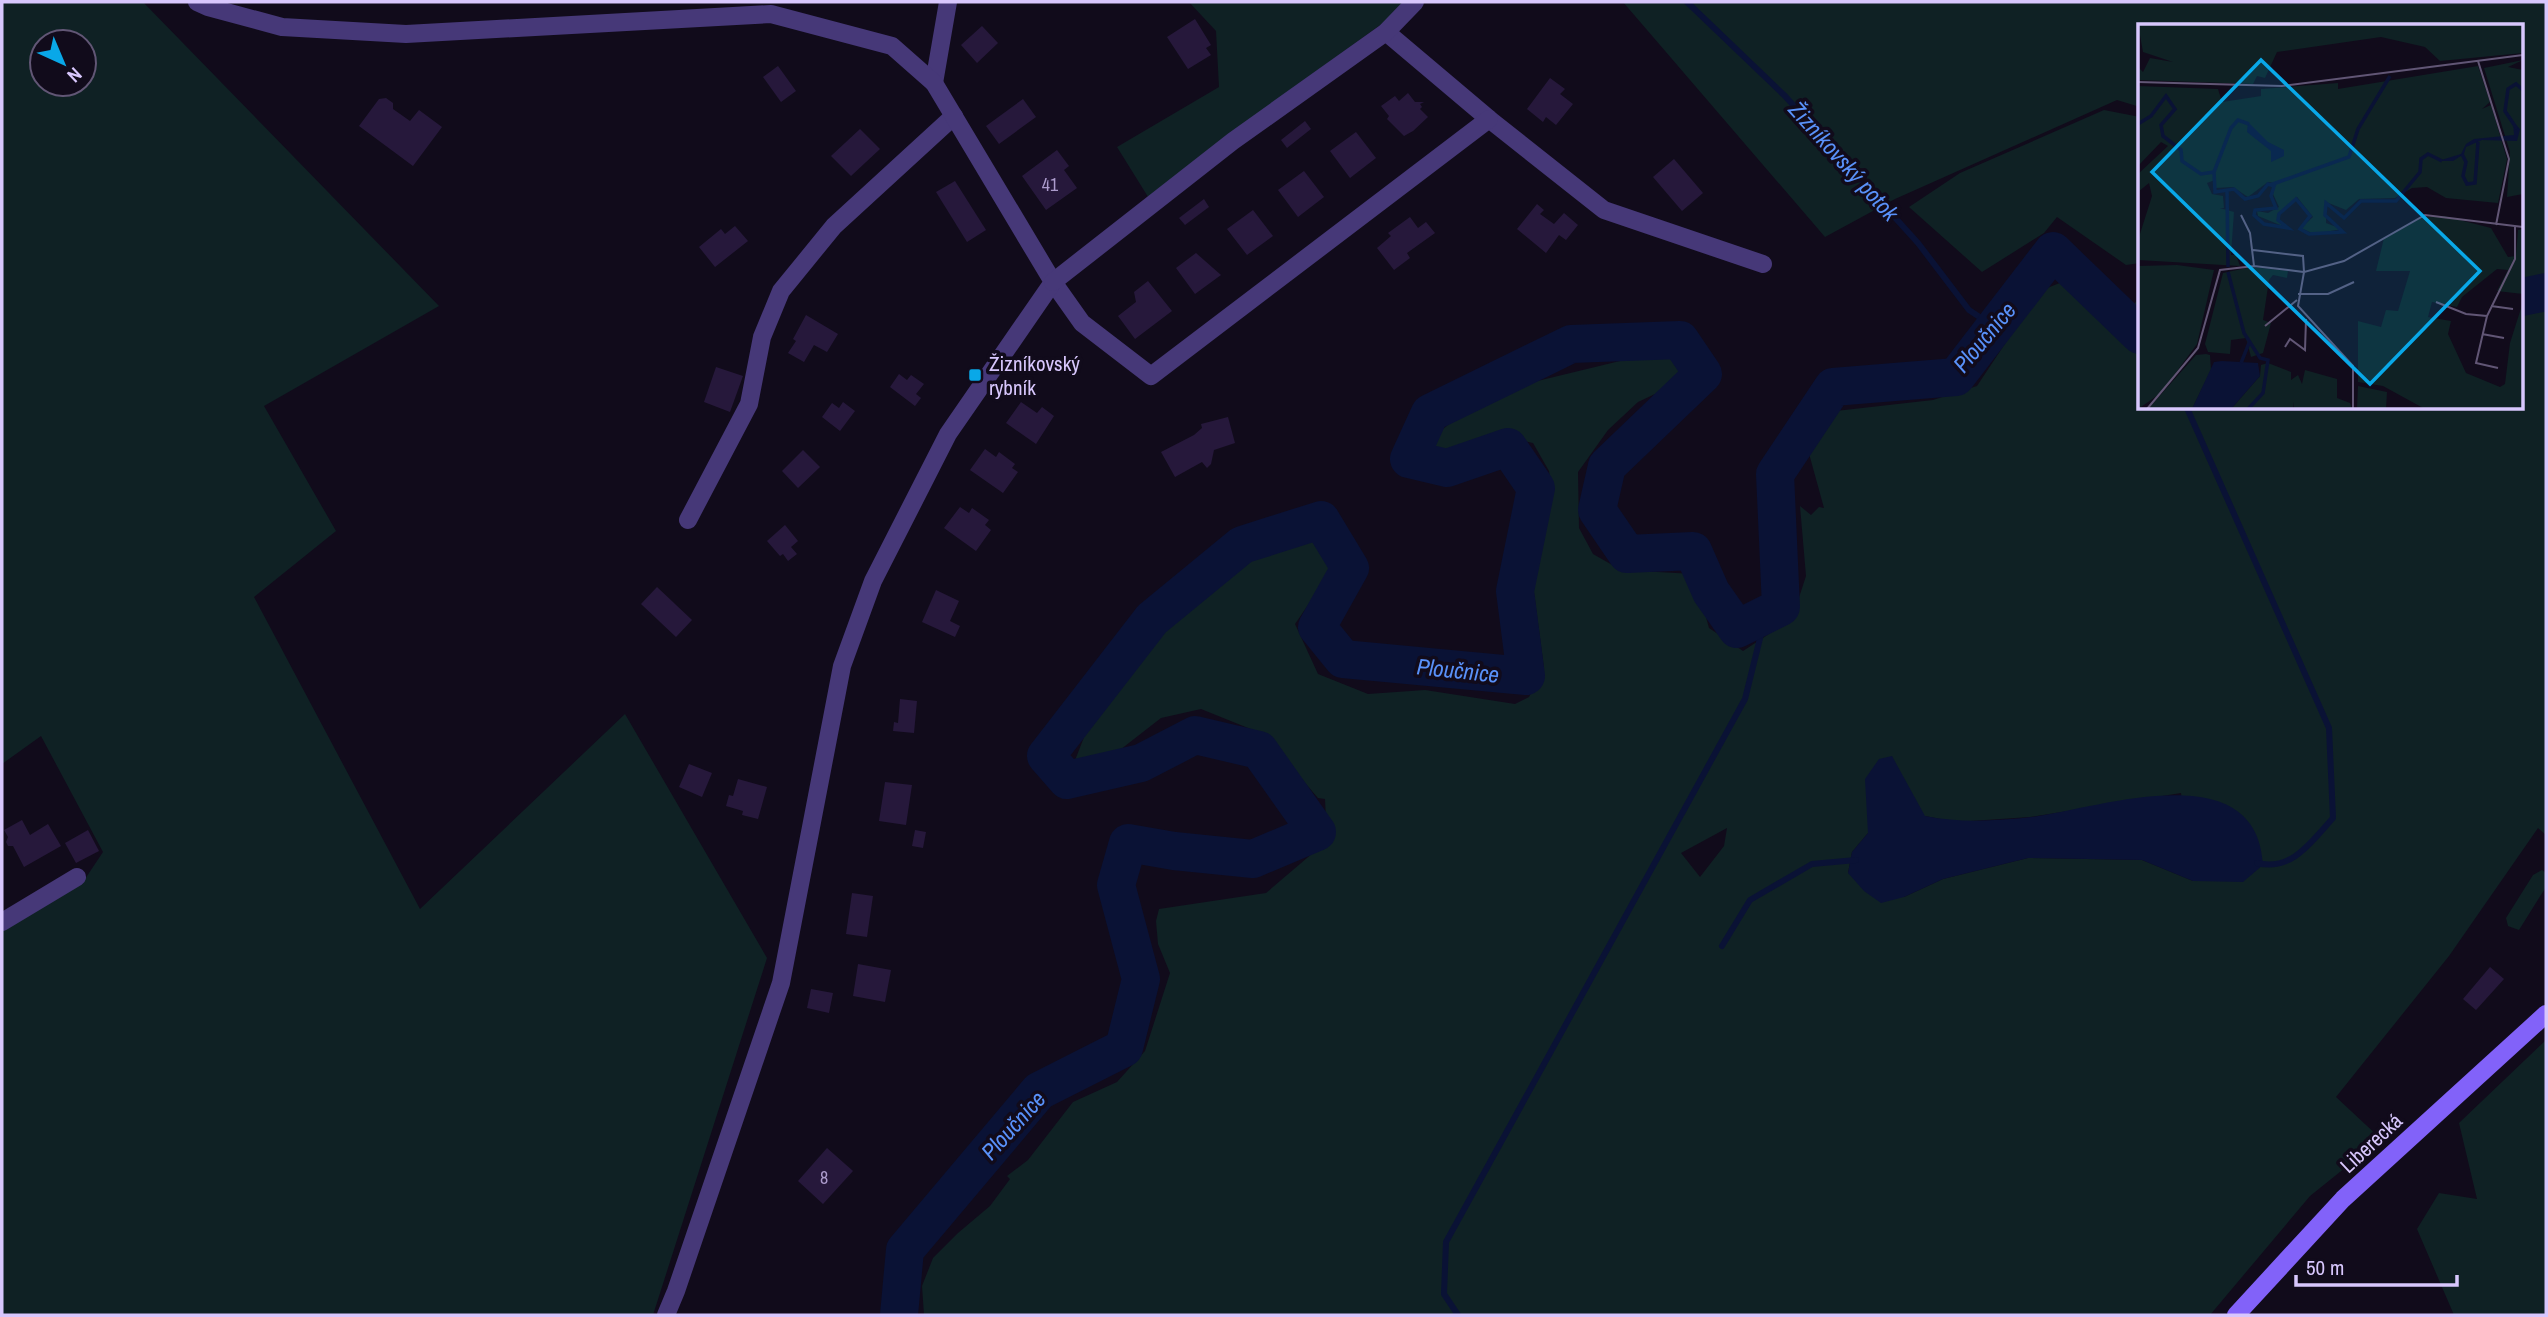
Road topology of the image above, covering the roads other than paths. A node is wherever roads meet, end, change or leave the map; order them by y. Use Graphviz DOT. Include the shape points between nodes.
graph roads {
  1 [pos="197,2"];
  2 [pos="948,2"];
  3 [pos="1415,2"];
  4 [pos="764,8"];
  5 [pos="1386,32"];
  6 [pos="934,83"];
  7 [pos="954,116"];
  8 [pos="1489,119"];
  9 [pos="1763,264"];
  10 [pos="1053,282"];
  11 [pos="688,520"];
  12 [pos="77,877"];
  13 [pos="2,922"];
  14 [pos="2546,1014"];
  15 [pos="666,1315"];
  16 [pos="2236,1315"];
  1 -- 4 [label="street" via="282,27 406,34"];
  2 -- 6 [label="street"];
  3 -- 5 [label="street"];
  4 -- 6 [label="street" via="892,46"];
  5 -- 8 [label="street"];
  5 -- 10 [label="street" via="1233,141"];
  6 -- 7 [label="street"];
  7 -- 10 [label="street"];
  7 -- 11 [label="street" via="834,226 781,291 762,337 750,404"];
  8 -- 9 [label="street" via="1604,210"];
  8 -- 10 [label="street" via="1150,376 1082,323"];
  10 -- 15 [label="street" via="948,434 873,580 842,666 781,983"];
  12 -- 13 [label="street"];
  14 -- 16 [label="main road, Liberecká" via="2343,1199"];
}
